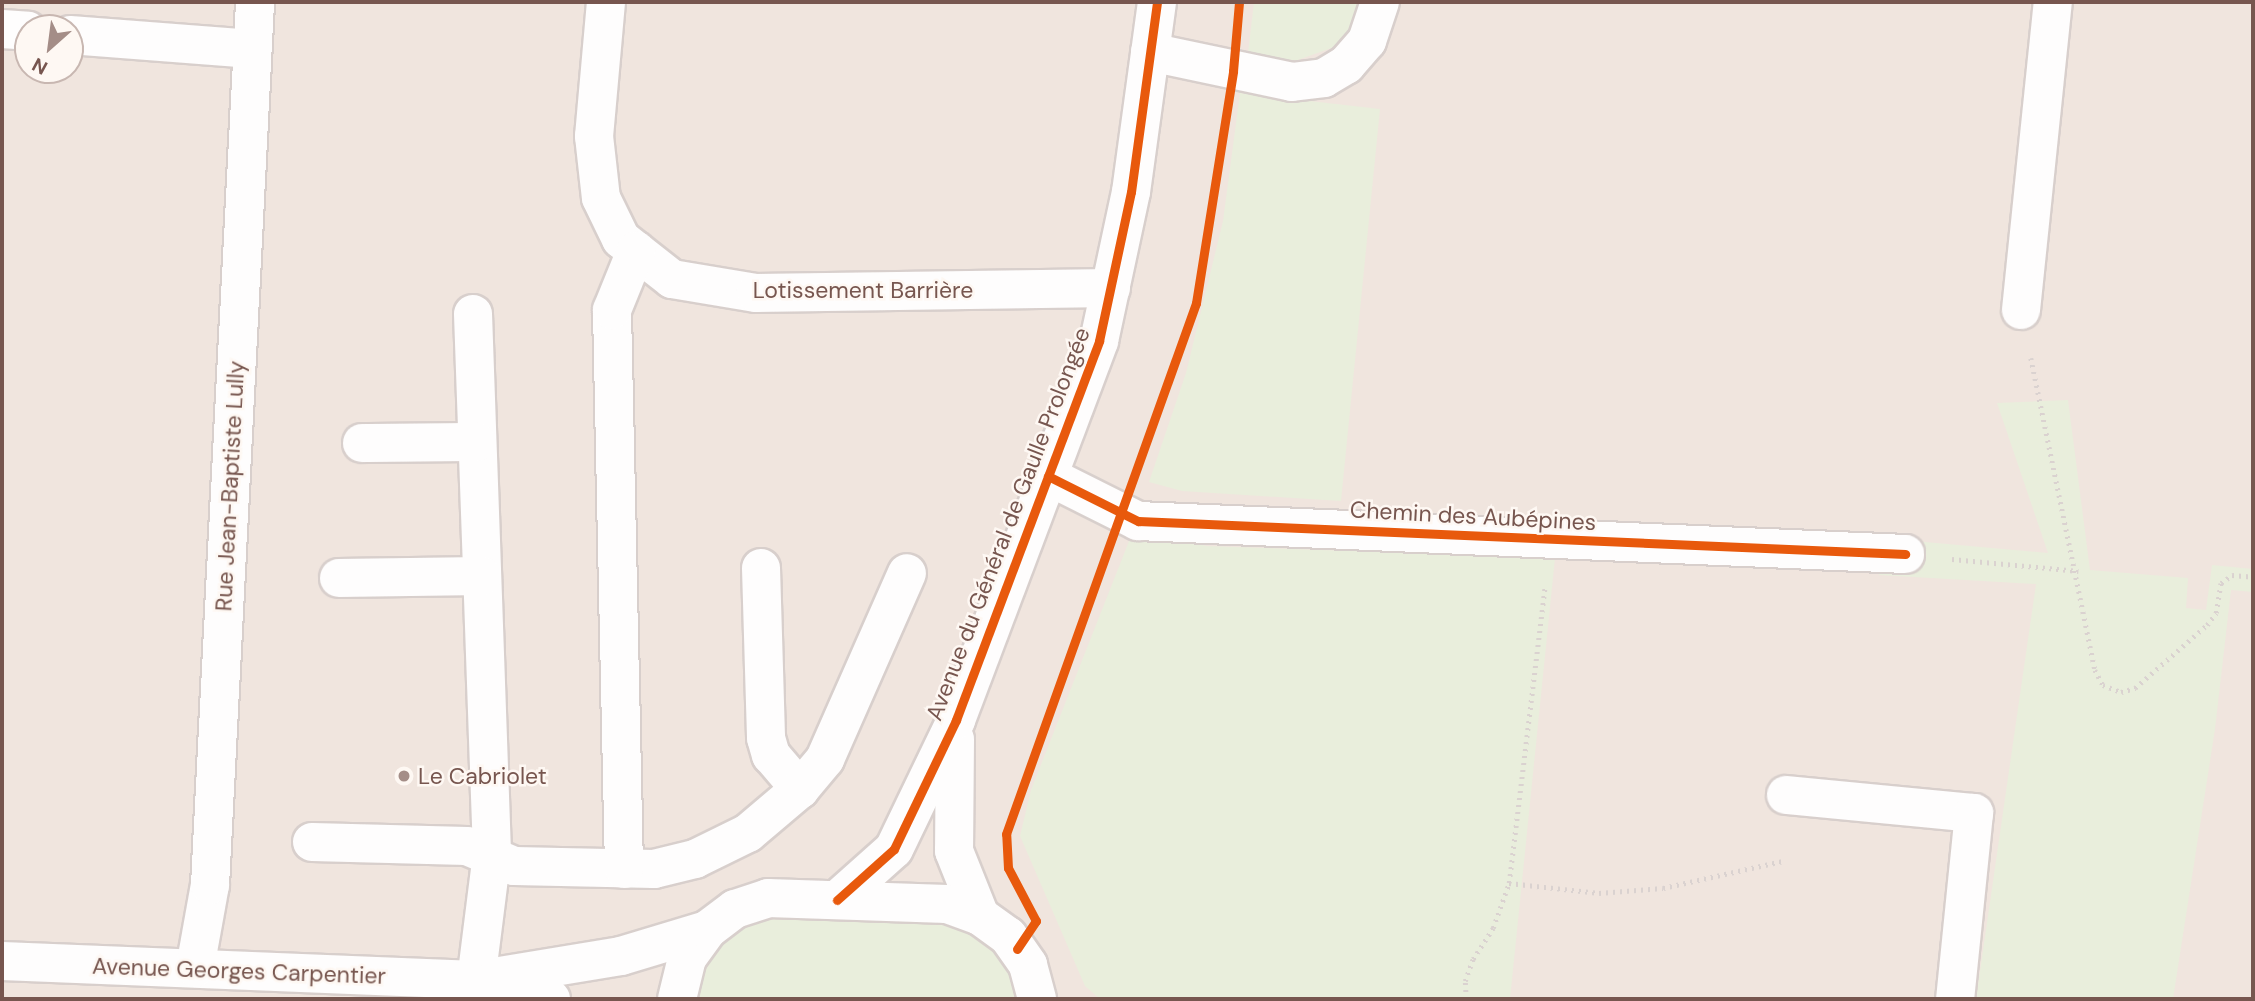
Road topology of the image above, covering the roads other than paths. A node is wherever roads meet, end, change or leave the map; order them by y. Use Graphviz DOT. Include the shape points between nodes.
graph roads {
  1 [pos="255,2"];
  2 [pos="606,2"];
  3 [pos="1157,2"];
  4 [pos="1380,2"];
  5 [pos="2053,2"];
  6 [pos="84,36"];
  7 [pos="252,49"];
  8 [pos="1150,52"];
  9 [pos="636,251"];
  10 [pos="1111,288"];
  11 [pos="2021,310"];
  12 [pos="473,314"];
  13 [pos="477,442"];
  14 [pos="362,443"];
  15 [pos="1048,476"];
  16 [pos="1905,554"];
  17 [pos="761,568"];
  18 [pos="907,573"];
  19 [pos="482,576"];
  20 [pos="339,578"];
  21 [pos="956,720"];
  22 [pos="800,789"];
  23 [pos="1786,795"];
  24 [pos="312,842"];
  25 [pos="492,854"];
  26 [pos="624,869"];
  27 [pos="837,900"];
  28 [pos="980,916"];
  29 [pos="706,930"];
  30 [pos="2,961"];
  31 [pos="195,968"];
  32 [pos="476,980"];
  33 [pos="551,999"];
  34 [pos="677,999"];
  35 [pos="1038,999"];
  36 [pos="1955,999"];
  1 -- 7 [label="street, Rue Jean-Baptiste Lully"];
  2 -- 9 [label="street, Lotissement Barrière" via="594,136 601,198 621,239"];
  3 -- 8 [label="street, Avenue du Général de Gaulle Prolongée"];
  4 -- 8 [label="street" via="1367,41 1346,65 1324,78 1292,82"];
  5 -- 11 [label="street"];
  6 -- 7 [label="street"];
  7 -- 31 [label="street, Rue Jean-Baptiste Lully" via="210,885"];
  8 -- 10 [label="street, Avenue du Général de Gaulle Prolongée" via="1131,192"];
  9 -- 10 [label="street, Lotissement Barrière" via="672,279 756,293"];
  9 -- 26 [label="street" via="612,310"];
  10 -- 15 [label="street, Avenue du Général de Gaulle Prolongée" via="1100,341"];
  12 -- 13 [label="street"];
  13 -- 14 [label="street"];
  13 -- 19 [label="street"];
  15 -- 16 [label="street, Chemin des Aubépines" via="1138,521"];
  15 -- 21 [label="street, Avenue du Général de Gaulle Prolongée"];
  17 -- 22 [label="street" via="766,738 771,755"];
  18 -- 22 [label="street" via="825,760"];
  19 -- 20 [label="street"];
  19 -- 25 [label="street"];
  21 -- 27 [label="street, Avenue du Général de Gaulle Prolongée" via="894,849"];
  21 -- 28 [label="street, Avenue du Général de Gaulle Prolongée" via="951,777 954,851"];
  22 -- 26 [label="street" via="748,833 695,859 654,869"];
  23 -- 36 [label="street" via="1974,813"];
  24 -- 25 [label="street" via="467,846"];
  25 -- 26 [label="street" via="514,866"];
  25 -- 32 [label="street"];
  27 -- 28 [label="street" via="947,904"];
  27 -- 29 [label="street" via="768,898 735,909"];
  28 -- 35 [label="street" via="1008,936 1028,965"];
  29 -- 32 [label="street, Avenue Georges Carpentier" via="621,956"];
  29 -- 34 [label="street" via="687,958"];
  30 -- 31 [label="street, Avenue Georges Carpentier"];
  31 -- 32 [label="street, Avenue Georges Carpentier"];
  32 -- 33 [label="street, Avenue Georges Carpentier"];
}
